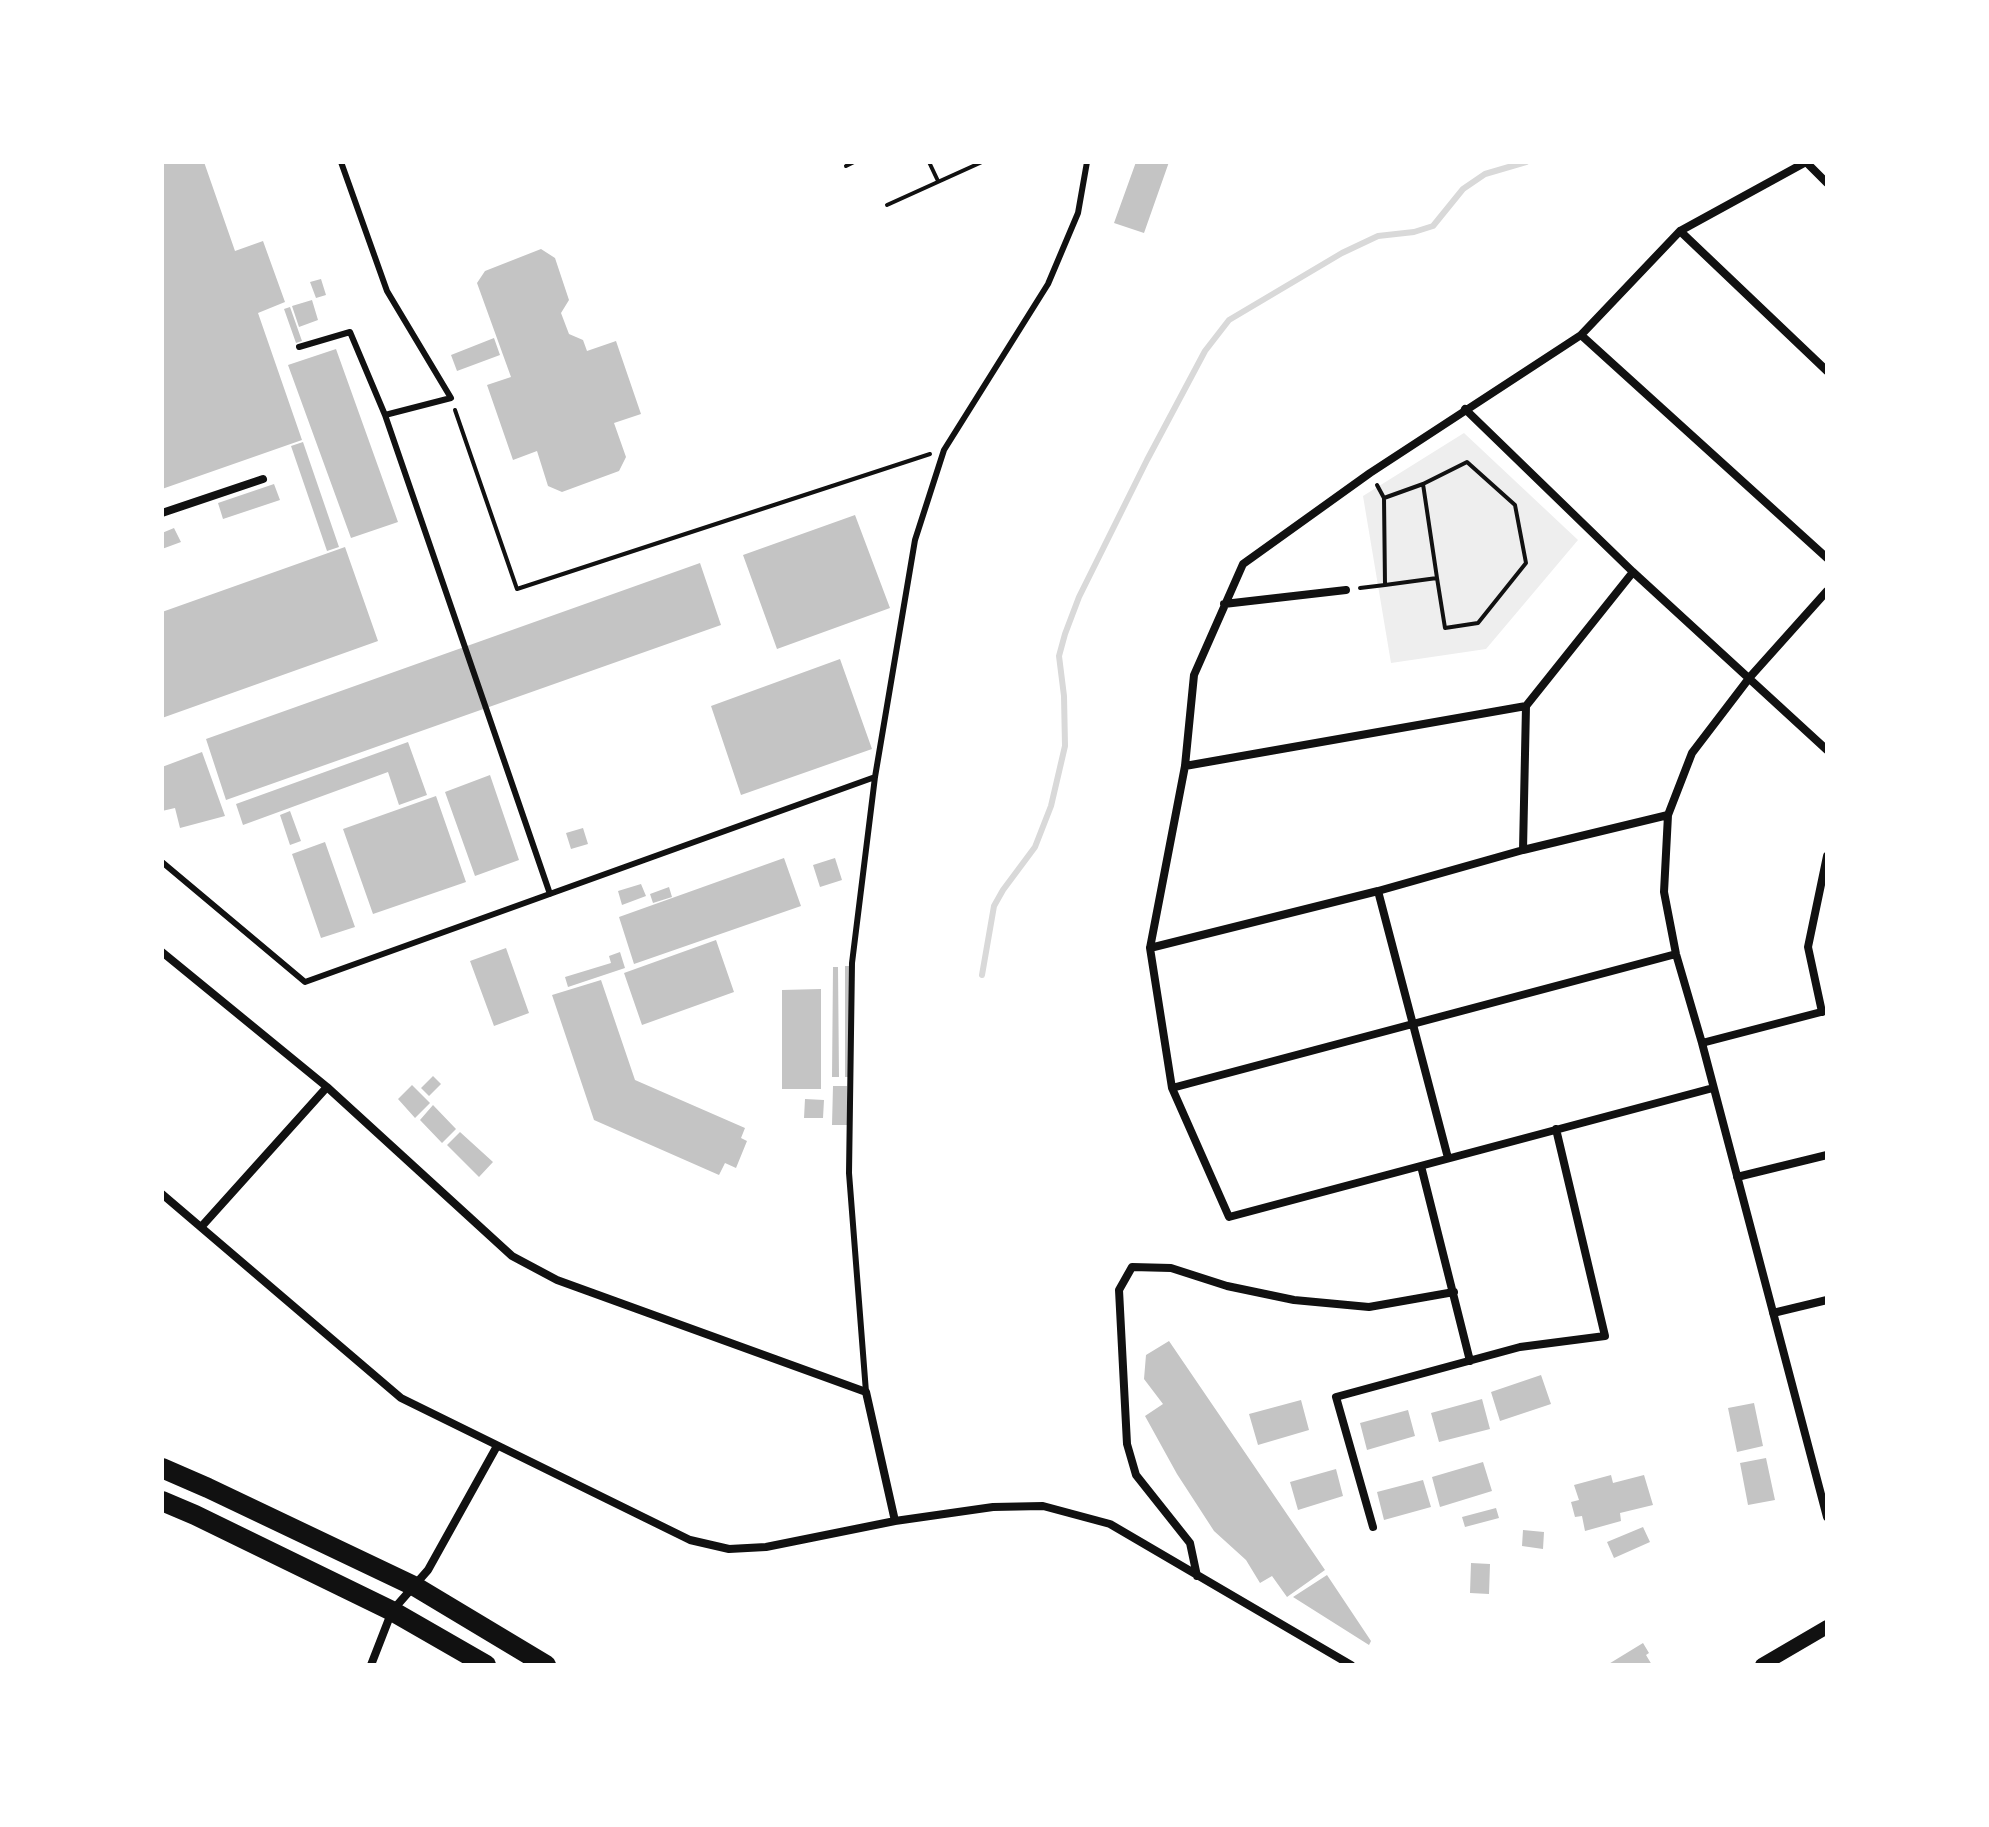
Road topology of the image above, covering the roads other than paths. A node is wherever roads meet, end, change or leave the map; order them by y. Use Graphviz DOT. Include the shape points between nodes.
graph roads {
  1 [pos="341,162"];
  2 [pos="1087,162"];
  3 [pos="1806,162"];
  4 [pos="1827,183"];
  5 [pos="1680,231"];
  6 [pos="1581,335"];
  7 [pos="299,347"];
  8 [pos="1827,371"];
  9 [pos="1465,409"];
  10 [pos="385,415"];
  11 [pos="263,479"];
  12 [pos="162,513"];
  13 [pos="1827,558"];
  14 [pos="1633,572"];
  15 [pos="1346,590"];
  16 [pos="1827,591"];
  17 [pos="1224,604"];
  18 [pos="1750,677"];
  19 [pos="1526,706"];
  20 [pos="1827,750"];
  21 [pos="1185,766"];
  22 [pos="875,777"];
  23 [pos="1668,815"];
  24 [pos="1523,850"];
  25 [pos="1827,856"];
  26 [pos="162,862"];
  27 [pos="1378,891"];
  28 [pos="550,894"];
  29 [pos="1150,948"];
  30 [pos="162,952"];
  31 [pos="1676,954"];
  32 [pos="1824,1011"];
  33 [pos="1413,1023"];
  34 [pos="1702,1043"];
  35 [pos="327,1087"];
  36 [pos="1172,1088"];
  37 [pos="1713,1088"];
  38 [pos="1556,1129"];
  39 [pos="1827,1155"];
  40 [pos="1448,1158"];
  41 [pos="1421,1166"];
  42 [pos="1737,1177"];
  43 [pos="162,1194"];
  44 [pos="202,1226"];
  45 [pos="1454,1292"];
  46 [pos="1827,1300"];
  47 [pos="1773,1313"];
  48 [pos="1470,1361"];
  49 [pos="866,1392"];
  50 [pos="497,1446"];
  51 [pos="162,1468"];
  52 [pos="162,1501"];
  53 [pos="1827,1517"];
  54 [pos="895,1521"];
  55 [pos="1373,1527"];
  56 [pos="1197,1576"];
  57 [pos="416,1587"];
  58 [pos="392,1611"];
  59 [pos="1827,1627"];
  60 [pos="371,1665"];
  61 [pos="486,1665"];
  62 [pos="546,1665"];
  63 [pos="1351,1665"];
  64 [pos="1762,1665"];
  1 -- 10 [label="lane" via="387,291 451,398"];
  2 -- 22 [label="lane" via="1078,213 1048,284 944,450 915,540"];
  3 -- 4 [label="street"];
  3 -- 5 [label="street"];
  5 -- 6 [label="street"];
  5 -- 8 [label="street"];
  6 -- 9 [label="street"];
  6 -- 13 [label="street"];
  7 -- 10 [label="lane" via="350,332"];
  9 -- 14 [label="street"];
  9 -- 17 [label="street" via="1243,564"];
  10 -- 28 [label="lane"];
  11 -- 12 [label="street"];
  14 -- 18 [label="street"];
  14 -- 19 [label="street"];
  15 -- 17 [label="street"];
  16 -- 18 [label="street"];
  17 -- 21 [label="street" via="1194,675"];
  18 -- 20 [label="street"];
  18 -- 23 [label="street" via="1692,753"];
  19 -- 21 [label="street"];
  19 -- 24 [label="street"];
  21 -- 29 [label="street"];
  22 -- 28 [label="lane"];
  22 -- 49 [label="lane" via="852,963 849,1173"];
  23 -- 24 [label="street"];
  23 -- 31 [label="street" via="1664,892"];
  24 -- 27 [label="street"];
  25 -- 32 [label="street" via="1808,947"];
  26 -- 28 [label="lane" via="305,982"];
  27 -- 29 [label="street"];
  27 -- 33 [label="street"];
  29 -- 36 [label="street"];
  30 -- 35 [label="street"];
  31 -- 33 [label="street"];
  31 -- 34 [label="street"];
  32 -- 34 [label="street"];
  33 -- 36 [label="street"];
  33 -- 40 [label="street"];
  34 -- 37 [label="street"];
  35 -- 44 [label="street"];
  35 -- 49 [label="street" via="512,1256 557,1280"];
  36 -- 41 [label="street" via="1229,1217"];
  37 -- 38 [label="street"];
  37 -- 42 [label="street"];
  38 -- 40 [label="street"];
  38 -- 48 [label="street" via="1605,1336 1520,1347"];
  39 -- 42 [label="street"];
  40 -- 41 [label="street"];
  41 -- 45 [label="street"];
  42 -- 47 [label="street"];
  43 -- 44 [label="street"];
  44 -- 50 [label="street" via="401,1398"];
  45 -- 48 [label="street"];
  45 -- 56 [label="street" via="1369,1307 1294,1300 1171,1268 1132,1267 1119,1290 1127,1444 1136,1475 1190,1543"];
  46 -- 47 [label="street"];
  47 -- 53 [label="street"];
  48 -- 55 [label="street" via="1336,1397"];
  49 -- 54 [label="street"];
  50 -- 54 [label="street" via="690,1540 729,1549 766,1547"];
  50 -- 57 [label="street"];
  51 -- 57 [label="main road"];
  52 -- 58 [label="main road"];
  54 -- 56 [label="street" via="993,1507 1043,1506 1110,1524"];
  56 -- 63 [label="street"];
  57 -- 58 [label="street"];
  57 -- 62 [label="main road"];
  58 -- 60 [label="street"];
  58 -- 61 [label="main road"];
  59 -- 64 [label="street"];
}
